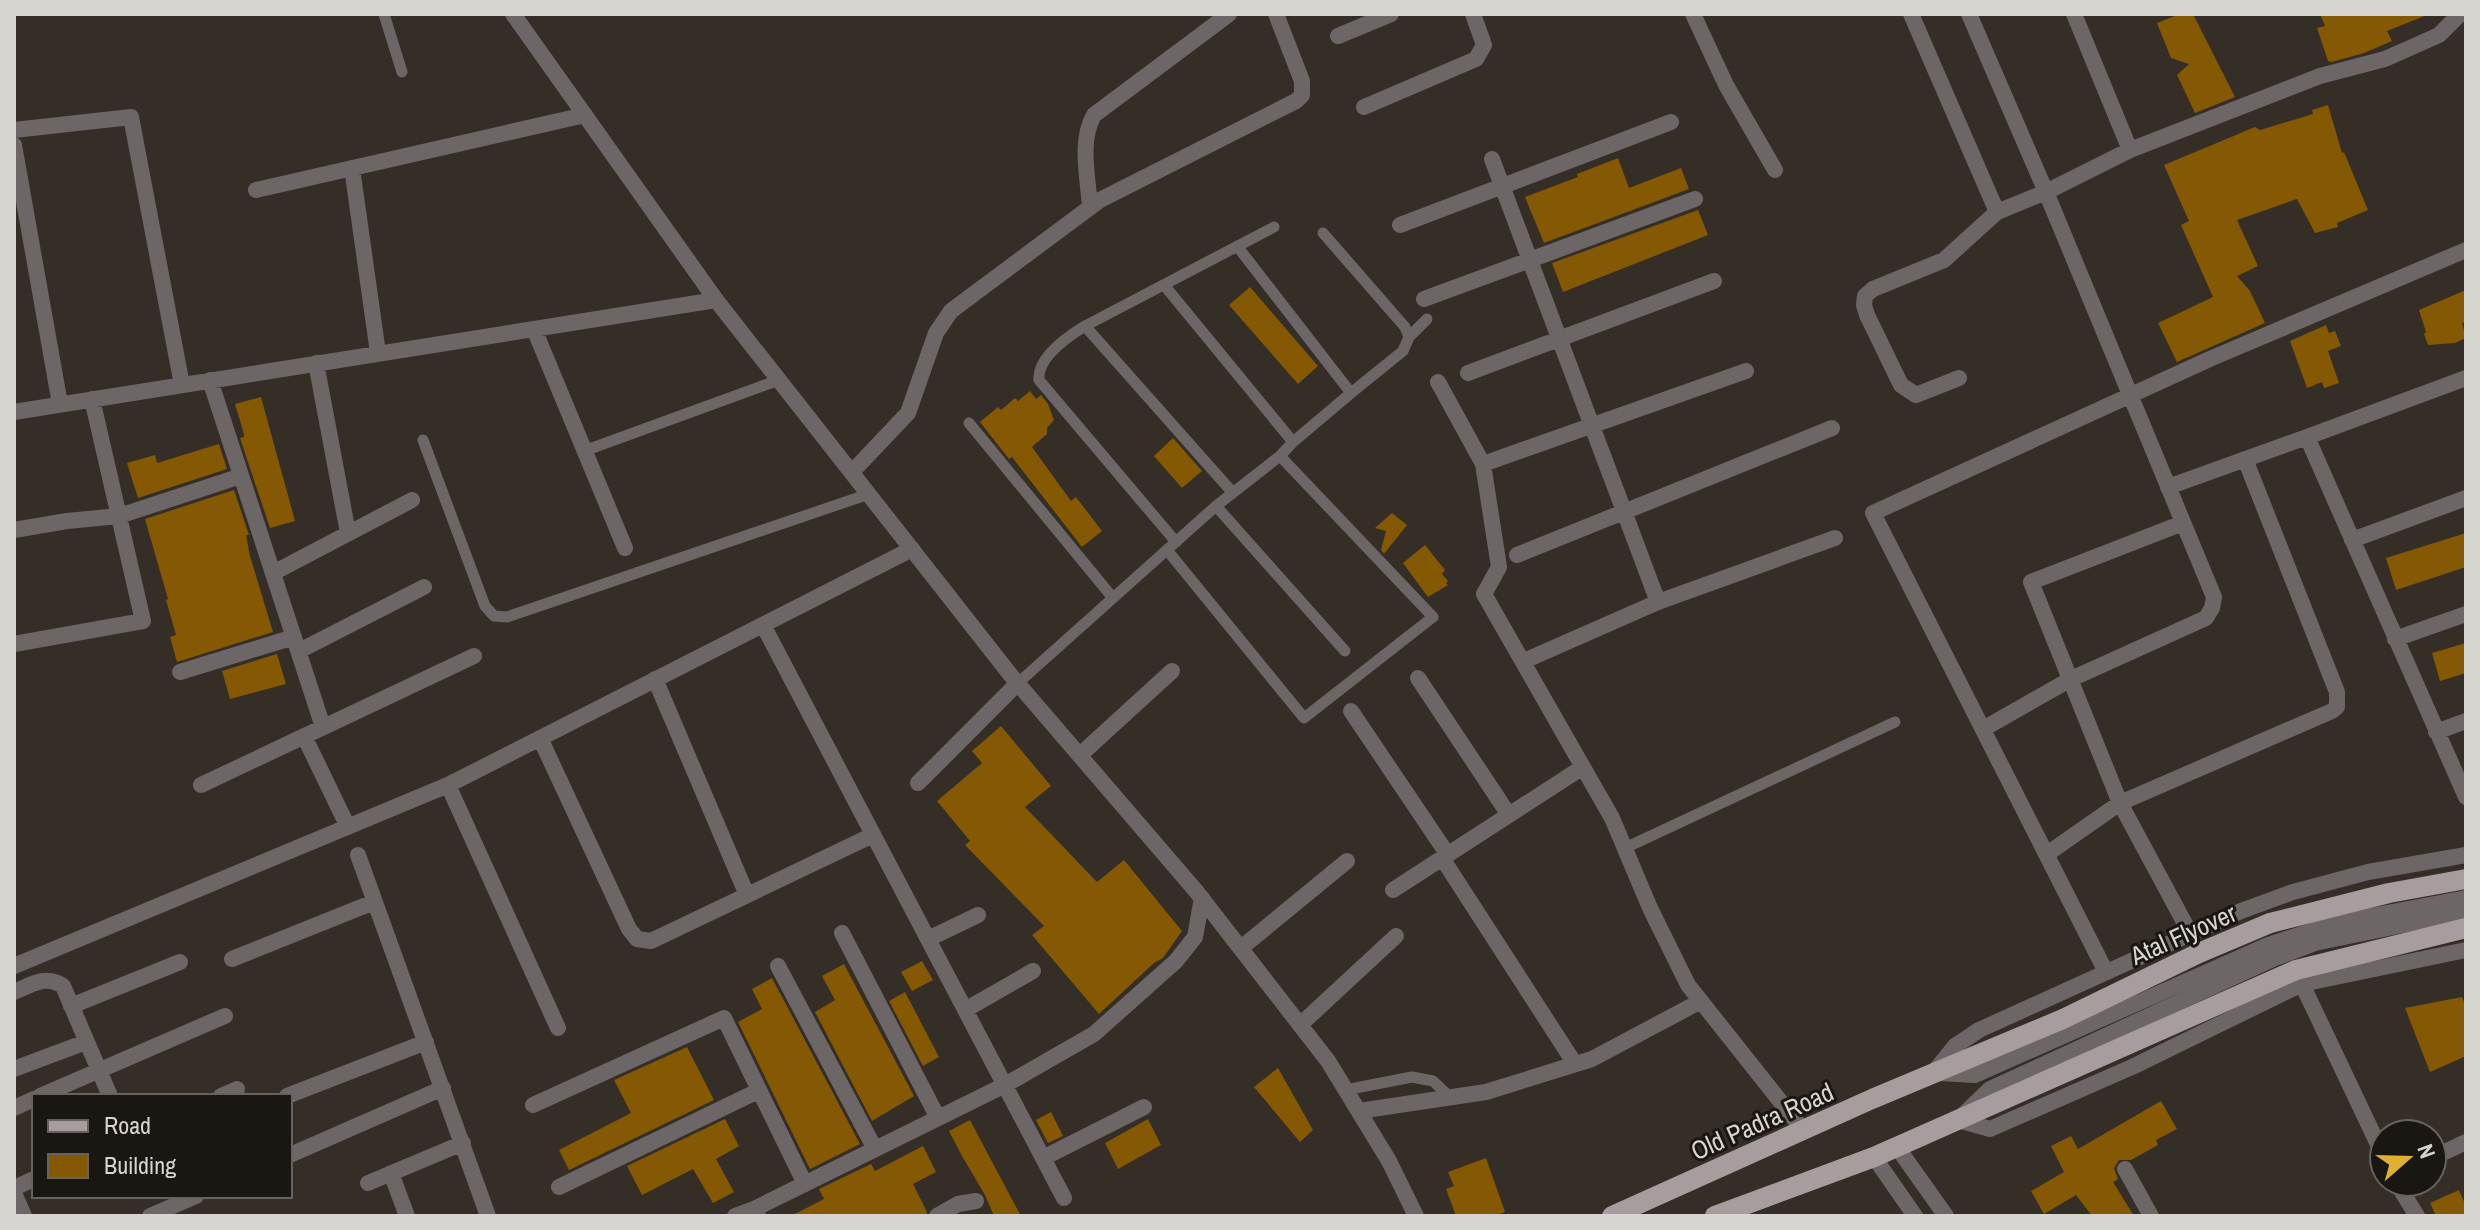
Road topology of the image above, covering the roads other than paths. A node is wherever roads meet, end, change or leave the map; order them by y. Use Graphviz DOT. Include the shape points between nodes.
graph roads {
  1 [pos="384,14"];
  2 [pos="513,14"];
  3 [pos="1229,14"];
  4 [pos="1276,14"];
  5 [pos="1391,14"];
  6 [pos="1473,14"];
  7 [pos="1693,14"];
  8 [pos="1911,14"];
  9 [pos="1969,14"];
  10 [pos="2074,14"];
  11 [pos="2460,14"];
  12 [pos="1338,36"];
  13 [pos="402,72"];
  14 [pos="1364,107"];
  15 [pos="585,115"];
  16 [pos="1671,122"];
  17 [pos="14,130"];
  18 [pos="14,145"];
  19 [pos="2130,150"];
  20 [pos="1492,159"];
  21 [pos="352,168"];
  22 [pos="1775,170"];
  23 [pos="1503,188"];
  24 [pos="256,190"];
  25 [pos="2046,192"];
  26 [pos="1695,199"];
  27 [pos="1090,207"];
  28 [pos="1997,212"];
  29 [pos="1400,225"];
  30 [pos="1274,227"];
  31 [pos="1323,233"];
  32 [pos="1237,246"];
  33 [pos="2466,250"];
  34 [pos="1530,259"];
  35 [pos="1714,281"];
  36 [pos="1164,285"];
  37 [pos="1424,299"];
  38 [pos="716,300"];
  39 [pos="1427,319"];
  40 [pos="1085,326"];
  41 [pos="534,329"];
  42 [pos="1409,337"];
  43 [pos="1560,338"];
  44 [pos="378,353"];
  45 [pos="316,363"];
  46 [pos="1746,371"];
  47 [pos="1468,373"];
  48 [pos="1959,378"];
  49 [pos="2466,378"];
  50 [pos="210,380"];
  51 [pos="779,380"];
  52 [pos="1438,382"];
  53 [pos="182,385"];
  54 [pos="1351,393"];
  55 [pos="2130,395"];
  56 [pos="92,399"];
  57 [pos="60,404"];
  58 [pos="14,412"];
  59 [pos="969,423"];
  60 [pos="1593,425"];
  61 [pos="1832,428"];
  62 [pos="2307,437"];
  63 [pos="423,440"];
  64 [pos="1293,442"];
  65 [pos="584,451"];
  66 [pos="1280,456"];
  67 [pos="2245,459"];
  68 [pos="1483,464"];
  69 [pos="852,472"];
  70 [pos="241,476"];
  71 [pos="2168,487"];
  72 [pos="1233,493"];
  73 [pos="869,494"];
  74 [pos="2466,498"];
  75 [pos="412,500"];
  76 [pos="1216,506"];
  77 [pos="1627,512"];
  78 [pos="119,516"];
  79 [pos="2183,523"];
  80 [pos="14,530"];
  81 [pos="348,533"];
  82 [pos="1835,538"];
  83 [pos="2352,540"];
  84 [pos="1171,546"];
  85 [pos="625,548"];
  86 [pos="912,549"];
  87 [pos="1517,555"];
  88 [pos="273,573"];
  89 [pos="424,587"];
  90 [pos="1113,598"];
  91 [pos="1658,602"];
  92 [pos="2466,614"];
  93 [pos="763,625"];
  94 [pos="2395,639"];
  95 [pos="14,644"];
  96 [pos="296,644"];
  97 [pos="1345,651"];
  98 [pos="474,656"];
  99 [pos="1524,661"];
  100 [pos="1172,671"];
  101 [pos="180,672"];
  102 [pos="1418,678"];
  103 [pos="655,679"];
  104 [pos="2071,679"];
  105 [pos="1018,683"];
  106 [pos="1351,711"];
  107 [pos="2466,721"];
  108 [pos="1895,722"];
  109 [pos="323,727"];
  110 [pos="1983,729"];
  111 [pos="2436,732"];
  112 [pos="304,736"];
  113 [pos="540,738"];
  114 [pos="1080,755"];
  115 [pos="1583,767"];
  116 [pos="918,783"];
  117 [pos="201,785"];
  118 [pos="448,785"];
  119 [pos="2466,797"];
  120 [pos="2120,803"];
  121 [pos="1509,815"];
  122 [pos="348,827"];
  123 [pos="873,835"];
  124 [pos="1625,848"];
  125 [pos="2047,854"];
  126 [pos="358,855"];
  127 [pos="2466,855"];
  128 [pos="1445,856"];
  129 [pos="1347,861"];
  130 [pos="2466,879"];
  131 [pos="1393,890"];
  132 [pos="747,895"];
  133 [pos="1202,898"];
  134 [pos="2466,898"];
  135 [pos="374,902"];
  136 [pos="2466,912"];
  137 [pos="978,915"];
  138 [pos="2466,928"];
  139 [pos="842,933"];
  140 [pos="2190,933"];
  141 [pos="1396,936"];
  142 [pos="928,939"];
  143 [pos="1241,948"];
  144 [pos="2466,950"];
  145 [pos="232,959"];
  146 [pos="180,962"];
  147 [pos="14,966"];
  148 [pos="778,966"];
  149 [pos="1033,971"];
  150 [pos="2106,972"];
  151 [pos="2302,984"];
  152 [pos="14,992"];
  153 [pos="1701,1001"];
  154 [pos="71,1006"];
  155 [pos="965,1010"];
  156 [pos="225,1016"];
  157 [pos="1300,1025"];
  158 [pos="558,1028"];
  159 [pos="86,1042"];
  160 [pos="426,1042"];
  161 [pos="1575,1064"];
  162 [pos="14,1069"];
  163 [pos="98,1070"];
  164 [pos="1933,1073"];
  165 [pos="1005,1085"];
  166 [pos="443,1088"];
  167 [pos="237,1089"];
  168 [pos="1345,1090"];
  169 [pos="758,1091"];
  170 [pos="44,1094"];
  171 [pos="109,1094"];
  172 [pos="226,1094"];
  173 [pos="292,1094"];
  174 [pos="1450,1097"];
  175 [pos="533,1105"];
  176 [pos="1144,1107"];
  177 [pos="1359,1111"];
  178 [pos="938,1118"];
  179 [pos="1958,1120"];
  180 [pos="2368,1123"];
  181 [pos="1804,1131"];
  182 [pos="463,1143"];
  183 [pos="1897,1147"];
  184 [pos="875,1149"];
  185 [pos="292,1154"];
  186 [pos="1874,1157"];
  187 [pos="1043,1158"];
  188 [pos="2125,1169"];
  189 [pos="391,1173"];
  190 [pos="32,1180"];
  191 [pos="368,1183"];
  192 [pos="805,1184"];
  193 [pos="559,1187"];
  194 [pos="14,1191"];
  195 [pos="189,1198"];
  196 [pos="1064,1198"];
  197 [pos="2406,1198"];
  198 [pos="976,1201"];
  199 [pos="154,1208"];
  200 [pos="756,1212"];
  201 [pos="1726,1214"];
  202 [pos="24,1216"];
  203 [pos="407,1216"];
  204 [pos="488,1216"];
  205 [pos="735,1216"];
  206 [pos="937,1216"];
  207 [pos="1416,1216"];
  208 [pos="1612,1216"];
  209 [pos="1915,1216"];
  210 [pos="1946,1216"];
  211 [pos="2151,1216"];
  212 [pos="2417,1216"];
  1 -- 13 [label="lane"];
  2 -- 15 [label="street"];
  3 -- 27 [label="street" via="1094,115 1086,137"];
  4 -- 27 [label="street" via="1302,81 1302,95"];
  5 -- 12 [label="street"];
  6 -- 14 [label="street" via="1484,45 1476,59"];
  7 -- 22 [label="street"];
  8 -- 28 [label="street"];
  9 -- 25 [label="street"];
  10 -- 19 [label="street"];
  11 -- 19 [label="street" via="2439,35 2385,59 2320,76"];
  15 -- 21 [label="street"];
  15 -- 38 [label="street"];
  16 -- 23 [label="street"];
  17 -- 53 [label="street" via="131,117"];
  18 -- 57 [label="street"];
  19 -- 25 [label="street"];
  20 -- 23 [label="street"];
  21 -- 24 [label="street"];
  21 -- 44 [label="street"];
  23 -- 29 [label="street"];
  23 -- 34 [label="street"];
  25 -- 28 [label="street"];
  25 -- 55 [label="street"];
  26 -- 34 [label="street"];
  27 -- 69 [label="street" via="951,311 936,333 908,413"];
  28 -- 48 [label="street" via="1944,260 1865,296 1867,315 1901,385 1916,395"];
  30 -- 32 [label="lane"];
  31 -- 42 [label="lane"];
  32 -- 36 [label="lane"];
  32 -- 54 [label="lane"];
  33 -- 55 [label="street"];
  34 -- 37 [label="street"];
  34 -- 43 [label="street"];
  35 -- 43 [label="street"];
  36 -- 40 [label="lane"];
  36 -- 64 [label="lane"];
  38 -- 41 [label="street"];
  38 -- 51 [label="street"];
  39 -- 42 [label="lane"];
  40 -- 72 [label="lane"];
  40 -- 84 [label="lane" via="1042,362 1039,380"];
  41 -- 44 [label="street"];
  41 -- 65 [label="street"];
  42 -- 54 [label="lane" via="1403,351"];
  43 -- 47 [label="street"];
  43 -- 60 [label="street"];
  44 -- 45 [label="street"];
  45 -- 50 [label="street"];
  45 -- 81 [label="street"];
  46 -- 60 [label="street"];
  49 -- 62 [label="street"];
  50 -- 53 [label="street"];
  50 -- 70 [label="street"];
  51 -- 65 [label="lane"];
  51 -- 69 [label="street"];
  52 -- 68 [label="street"];
  53 -- 56 [label="street"];
  54 -- 64 [label="lane"];
  55 -- 71 [label="street"];
  55 -- 110 [label="street" via="1873,513"];
  56 -- 57 [label="street"];
  56 -- 78 [label="street"];
  57 -- 58 [label="street"];
  59 -- 90 [label="lane"];
  60 -- 68 [label="street"];
  60 -- 77 [label="street"];
  61 -- 77 [label="street"];
  62 -- 67 [label="street"];
  62 -- 83 [label="street"];
  63 -- 73 [label="lane" via="485,606 494,616 507,617"];
  64 -- 66 [label="lane"];
  65 -- 85 [label="street"];
  66 -- 72 [label="lane"];
  66 -- 84 [label="lane" via="1433,617 1304,718"];
  67 -- 71 [label="street"];
  67 -- 120 [label="street" via="2337,692 2337,707"];
  68 -- 99 [label="street" via="1499,567 1484,594"];
  69 -- 73 [label="street"];
  70 -- 78 [label="street"];
  70 -- 88 [label="street"];
  71 -- 79 [label="street"];
  72 -- 76 [label="lane"];
  73 -- 86 [label="street"];
  74 -- 83 [label="street"];
  75 -- 81 [label="street"];
  76 -- 84 [label="lane"];
  76 -- 97 [label="lane"];
  77 -- 87 [label="street"];
  77 -- 91 [label="street"];
  78 -- 80 [label="street"];
  78 -- 95 [label="street" via="143,621"];
  79 -- 104 [label="street" via="2214,597 2206,618"];
  79 -- 104 [label="street" via="2031,582"];
  81 -- 88 [label="street"];
  82 -- 91 [label="street"];
  83 -- 94 [label="street"];
  84 -- 90 [label="lane"];
  86 -- 93 [label="street"];
  86 -- 105 [label="street"];
  88 -- 96 [label="street"];
  89 -- 96 [label="street"];
  90 -- 105 [label="lane"];
  91 -- 99 [label="street"];
  92 -- 94 [label="street"];
  93 -- 103 [label="street"];
  93 -- 123 [label="street"];
  94 -- 111 [label="street"];
  96 -- 101 [label="street"];
  96 -- 109 [label="street"];
  98 -- 109 [label="street"];
  99 -- 115 [label="street"];
  100 -- 114 [label="street"];
  102 -- 121 [label="street"];
  103 -- 113 [label="street"];
  103 -- 132 [label="street"];
  104 -- 110 [label="street"];
  104 -- 120 [label="street"];
  105 -- 114 [label="street"];
  105 -- 116 [label="street"];
  106 -- 128 [label="street"];
  107 -- 111 [label="street"];
  108 -- 124 [label="lane"];
  109 -- 112 [label="street"];
  110 -- 125 [label="street"];
  111 -- 119 [label="street"];
  112 -- 117 [label="street"];
  112 -- 122 [label="street"];
  113 -- 118 [label="street"];
  113 -- 132 [label="street" via="637,939 651,941"];
  114 -- 133 [label="street"];
  115 -- 121 [label="street"];
  115 -- 124 [label="street"];
  118 -- 122 [label="street"];
  118 -- 158 [label="street"];
  120 -- 125 [label="street"];
  120 -- 140 [label="street"];
  121 -- 128 [label="street"];
  122 -- 147 [label="street"];
  123 -- 132 [label="street"];
  123 -- 142 [label="street"];
  124 -- 153 [label="street" via="1688,985"];
  125 -- 150 [label="street"];
  126 -- 135 [label="street"];
  127 -- 140 [label="street" via="2293,892"];
  128 -- 131 [label="street"];
  128 -- 161 [label="street"];
  129 -- 143 [label="street"];
  130 -- 164 [label="main road, Atal Flyover" via="2270,923"];
  133 -- 143 [label="street"];
  133 -- 165 [label="street" via="1195,937 1176,961 1094,1034"];
  134 -- 164 [label="street" via="2371,916 2268,945 1975,1075"];
  135 -- 145 [label="street"];
  135 -- 160 [label="street"];
  136 -- 179 [label="street" via="2315,943 2275,958 1990,1089"];
  137 -- 142 [label="street"];
  138 -- 179 [label="main road" via="2296,970"];
  139 -- 178 [label="street"];
  140 -- 150 [label="street"];
  141 -- 157 [label="street"];
  142 -- 155 [label="street"];
  143 -- 157 [label="street"];
  144 -- 151 [label="street"];
  146 -- 154 [label="street"];
  148 -- 184 [label="street"];
  149 -- 155 [label="street"];
  150 -- 164 [label="street" via="1979,1030 1955,1046"];
  151 -- 179 [label="street" via="1990,1129"];
  151 -- 180 [label="street"];
  152 -- 154 [label="street" via="54,979"];
  153 -- 161 [label="street"];
  153 -- 181 [label="street"];
  154 -- 159 [label="street"];
  155 -- 165 [label="street"];
  156 -- 163 [label="street"];
  157 -- 168 [label="street"];
  159 -- 162 [label="street"];
  159 -- 163 [label="street"];
  160 -- 166 [label="street"];
  160 -- 173 [label="street"];
  161 -- 174 [label="street" via="1486,1092"];
  163 -- 170 [label="street"];
  163 -- 171 [label="street"];
  164 -- 181 [label="main road, Old Padra Road"];
  165 -- 178 [label="street"];
  165 -- 187 [label="street"];
  166 -- 182 [label="street"];
  166 -- 185 [label="street"];
  167 -- 172 [label="street"];
  168 -- 174 [label="lane" via="1412,1077 1433,1081"];
  168 -- 177 [label="street"];
  169 -- 175 [label="street" via="724,1018"];
  169 -- 192 [label="street"];
  169 -- 193 [label="street"];
  174 -- 177 [label="street"];
  176 -- 187 [label="street"];
  177 -- 207 [label="street"];
  178 -- 184 [label="street"];
  179 -- 183 [label="main road"];
  181 -- 208 [label="main road, Old Padra Road"];
  182 -- 189 [label="street"];
  182 -- 204 [label="street"];
  183 -- 186 [label="main road"];
  183 -- 210 [label="street"];
  184 -- 192 [label="street"];
  186 -- 201 [label="main road"];
  186 -- 209 [label="street"];
  187 -- 196 [label="street"];
  188 -- 211 [label="street"];
  189 -- 191 [label="street"];
  189 -- 203 [label="street"];
  190 -- 194 [label="street"];
  192 -- 200 [label="street"];
  194 -- 202 [label="street"];
  195 -- 199 [label="street"];
  197 -- 212 [label="street"];
  198 -- 206 [label="street"];
  200 -- 205 [label="street"];
}
